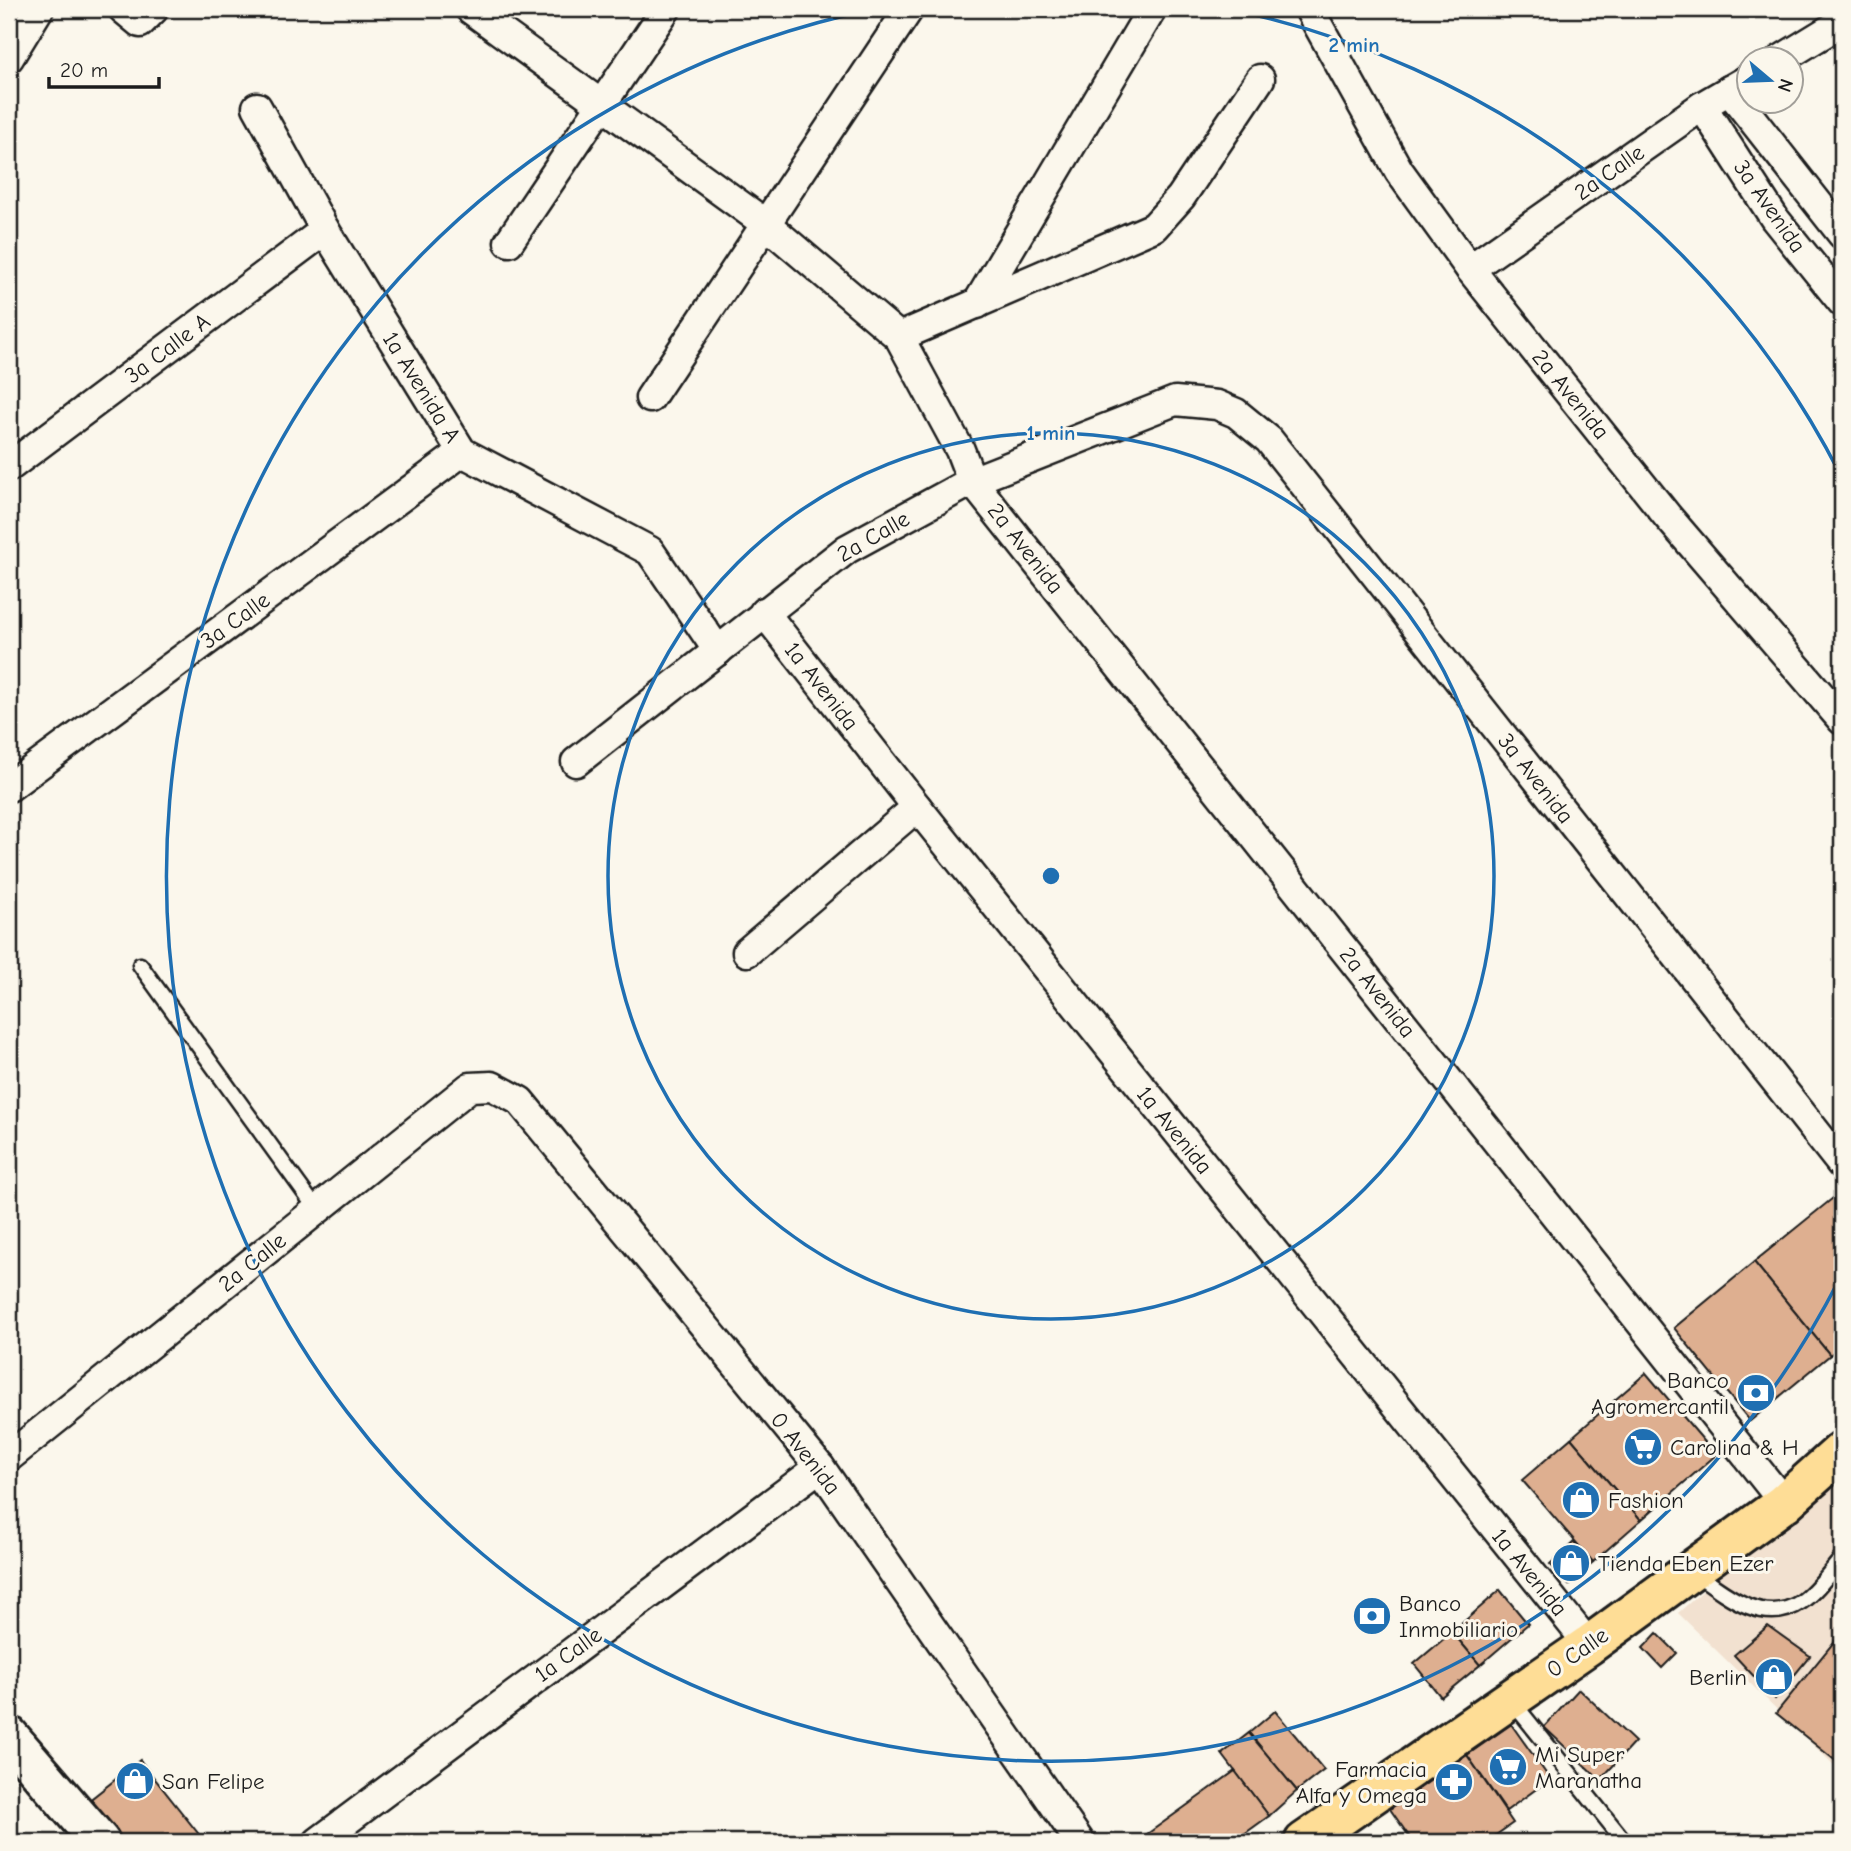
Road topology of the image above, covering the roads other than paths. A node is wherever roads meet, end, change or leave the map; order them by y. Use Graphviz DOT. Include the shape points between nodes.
graph roads {
  1 [pos="39,9"];
  2 [pos="123,9"];
  3 [pos="155,9"];
  4 [pos="470,9"];
  5 [pos="666,9"];
  6 [pos="909,9"];
  7 [pos="1152,9"];
  8 [pos="1309,9"];
  9 [pos="1842,22"];
  10 [pos="1803,46"];
  11 [pos="9,58"];
  12 [pos="1260,79"];
  13 [pos="1736,86"];
  14 [pos="604,104"];
  15 [pos="1702,106"];
  16 [pos="257,107"];
  17 [pos="1761,116"];
  18 [pos="766,224"];
  19 [pos="325,230"];
  20 [pos="1842,234"];
  21 [pos="509,242"];
  22 [pos="1470,269"];
  23 [pos="1842,302"];
  24 [pos="977,304"];
  25 [pos="899,337"];
  26 [pos="650,398"];
  27 [pos="1217,405"];
  28 [pos="462,452"];
  29 [pos="9,467"];
  30 [pos="972,481"];
  31 [pos="764,612"];
  32 [pos="718,651"];
  33 [pos="1842,720"];
  34 [pos="576,762"];
  35 [pos="9,787"];
  36 [pos="917,807"];
  37 [pos="747,952"];
  38 [pos="141,965"];
  39 [pos="502,1089"];
  40 [pos="1842,1165"];
  41 [pos="317,1210"];
  42 [pos="9,1457"];
  43 [pos="1836,1462"];
  44 [pos="820,1467"];
  45 [pos="1784,1503"];
  46 [pos="1842,1558"];
  47 [pos="1692,1570"];
  48 [pos="1589,1645"];
  49 [pos="1510,1699"];
  50 [pos="9,1736"];
  51 [pos="100,1842"];
  52 [pos="318,1842"];
  53 [pos="1080,1842"];
  54 [pos="1304,1842"];
  55 [pos="1625,1842"];
  1 -- 11 [label="street"];
  2 -- 3 [label="street" via="140,23"];
  4 -- 14 [label="street"];
  5 -- 14 [label="street"];
  6 -- 18 [label="street"];
  7 -- 24 [label="street"];
  8 -- 22 [label="street, 2a Avenida" via="1399,171"];
  9 -- 10 [label="street"];
  12 -- 24 [label="street" via="1181,197 1154,227"];
  13 -- 15 [label="street, 2a Calle"];
  14 -- 18 [label="street"];
  14 -- 21 [label="street"];
  15 -- 22 [label="street, 2a Calle"];
  15 -- 23 [label="street, 3a Avenida" via="1775,219"];
  16 -- 19 [label="street, 1a Avenida A"];
  17 -- 20 [label="street, 3a Avenida"];
  18 -- 25 [label="street"];
  18 -- 26 [label="street"];
  19 -- 28 [label="street, 1a Avenida A"];
  19 -- 29 [label="street, 3a Calle A"];
  22 -- 33 [label="street, 2a Avenida" via="1668,517"];
  24 -- 25 [label="street"];
  25 -- 30 [label="street, 2a Avenida"];
  27 -- 30 [label="street, 2a Calle" via="1175,401"];
  27 -- 40 [label="street, 3a Avenida" via="1245,419 1269,440"];
  28 -- 32 [label="street, 1a Avenida A" via="650,551"];
  28 -- 35 [label="street, 3a Calle"];
  30 -- 31 [label="street, 2a Calle" via="847,549"];
  30 -- 45 [label="street, 2a Avenida"];
  31 -- 32 [label="street, 2a Calle"];
  31 -- 36 [label="street, 1a Avenida"];
  32 -- 34 [label="street, 2a Calle"];
  36 -- 37 [label="street"];
  36 -- 48 [label="street, 1a Avenida"];
  38 -- 41 [label="lane"];
  39 -- 41 [label="street, 2a Calle" via="470,1087"];
  39 -- 44 [label="street, 0 Avenida" via="520,1101"];
  41 -- 42 [label="street, 2a Calle"];
  43 -- 45 [label="main road, 0 Calle"];
  44 -- 52 [label="street, 1a Calle"];
  44 -- 53 [label="street, 0 Avenida"];
  45 -- 47 [label="main road, 0 Calle"];
  46 -- 47 [label="lane" via="1800,1603 1774,1610 1754,1609 1734,1600"];
  47 -- 48 [label="main road, 0 Calle"];
  48 -- 49 [label="main road, 0 Calle"];
  49 -- 54 [label="main road, 0 Calle"];
  49 -- 55 [label="lane"];
  50 -- 51 [label="main road"];
}
